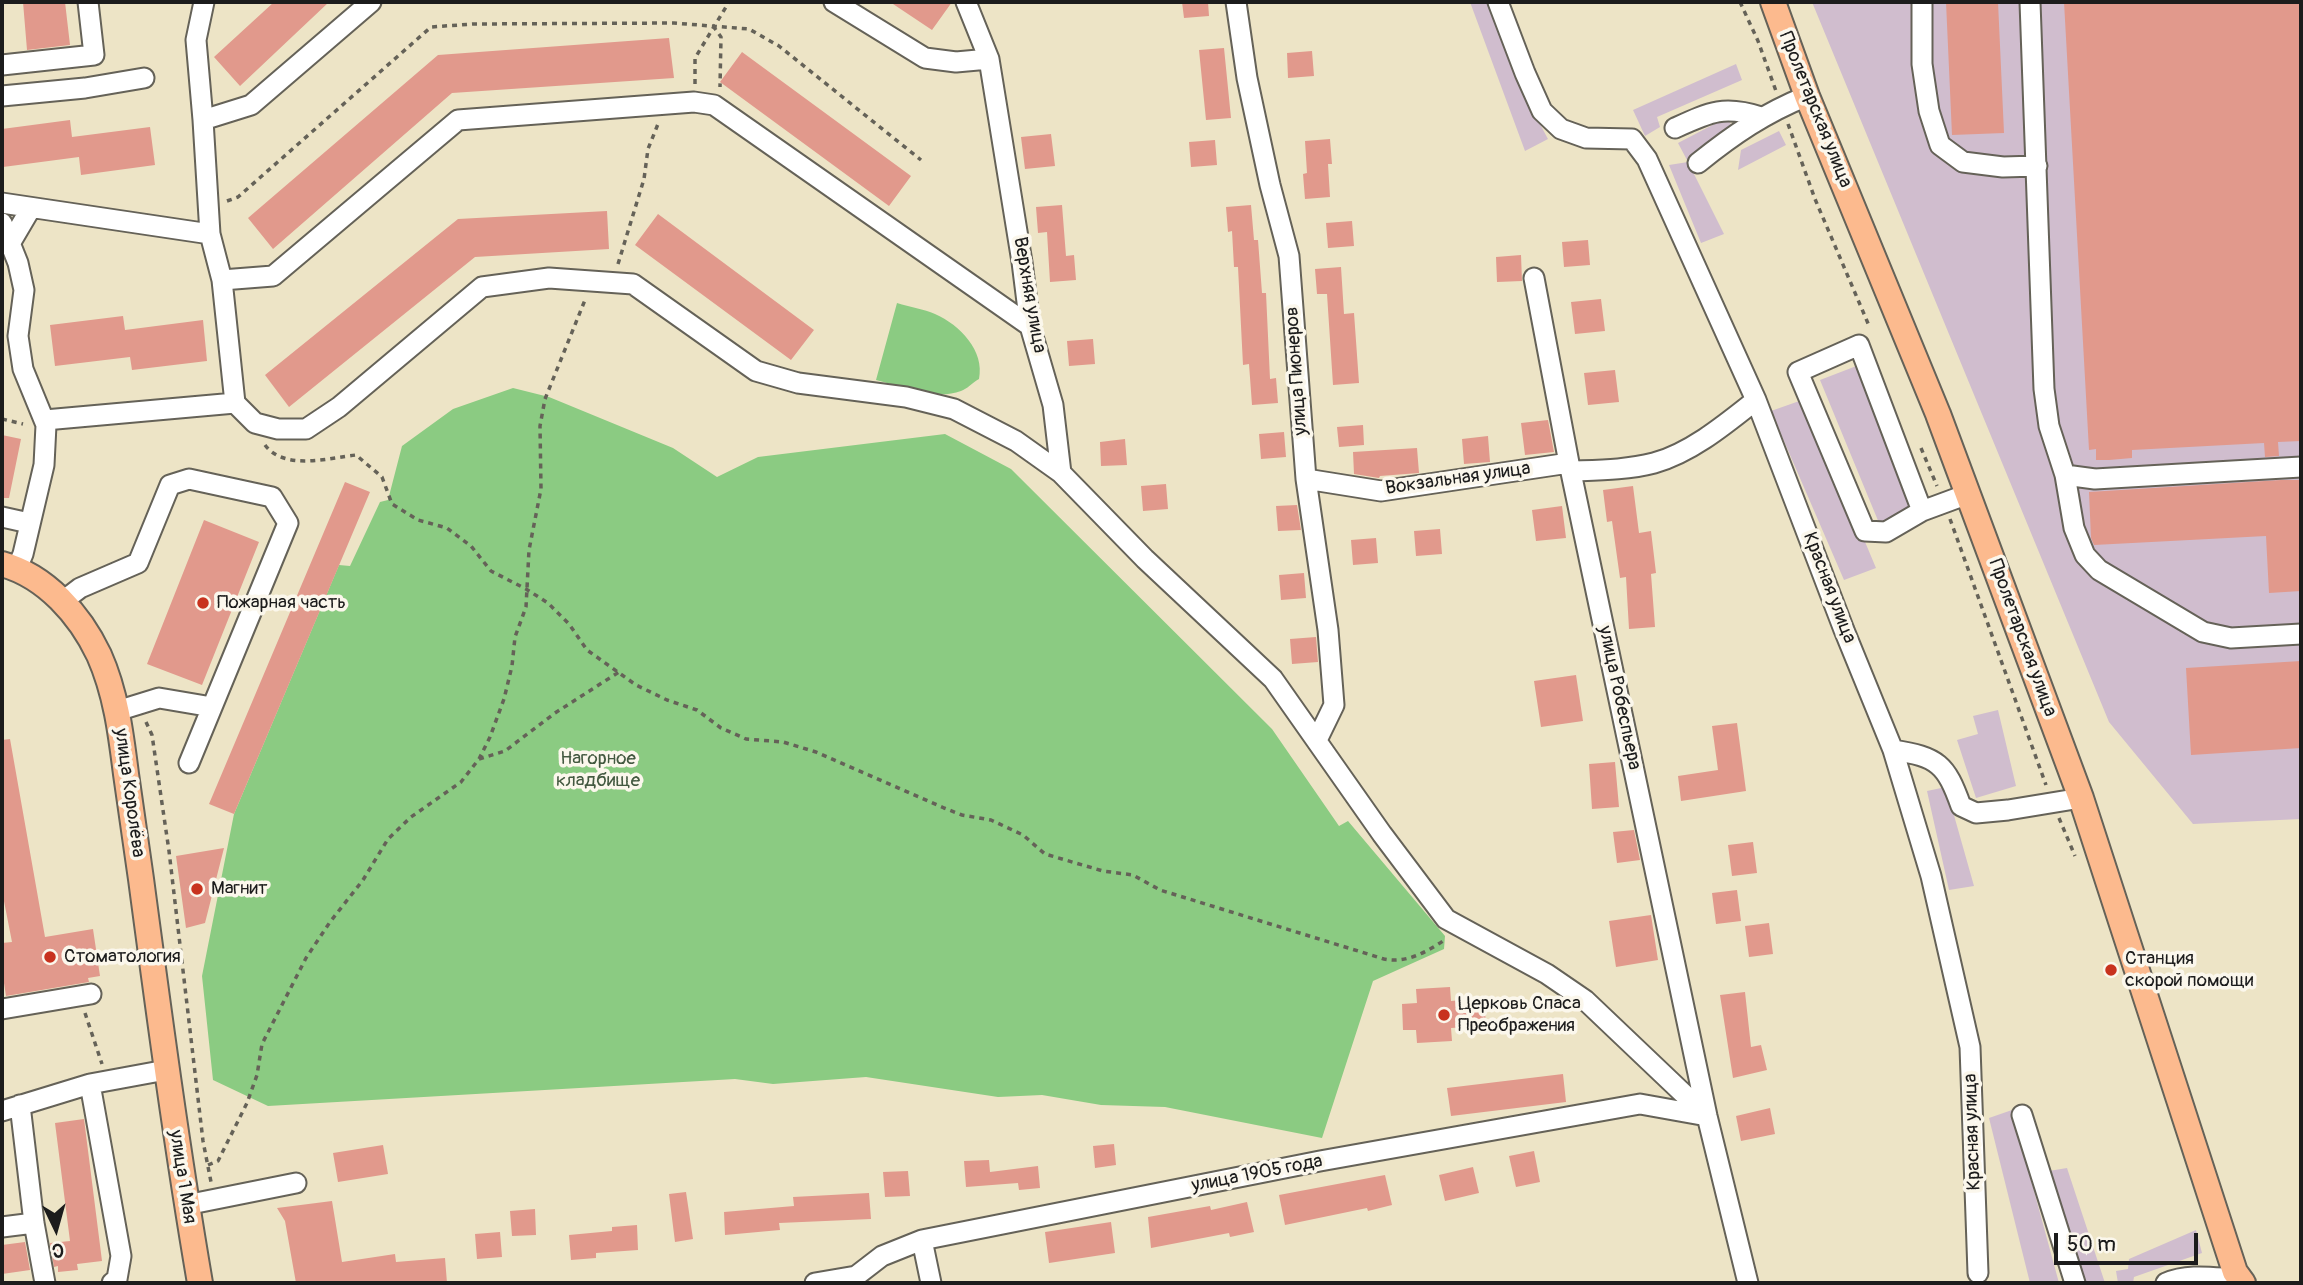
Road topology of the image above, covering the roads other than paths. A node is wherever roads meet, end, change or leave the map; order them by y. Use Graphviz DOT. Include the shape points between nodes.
graph roads {
  1 [pos="88,2"];
  2 [pos="204,2"];
  3 [pos="371,2"];
  4 [pos="834,2"];
  5 [pos="966,2"];
  6 [pos="1236,2"];
  7 [pos="1498,2"];
  8 [pos="1773,2"];
  9 [pos="1922,2"];
  10 [pos="2030,2"];
  11 [pos="989,59"];
  12 [pos="2,65"];
  13 [pos="144,78"];
  14 [pos="2,96"];
  15 [pos="1807,96"];
  16 [pos="1761,117"];
  17 [pos="203,120"];
  18 [pos="1675,128"];
  19 [pos="1698,163"];
  20 [pos="2037,166"];
  21 [pos="2,203"];
  22 [pos="32,208"];
  23 [pos="2,223"];
  24 [pos="209,234"];
  25 [pos="10,242"];
  26 [pos="1534,278"];
  27 [pos="222,280"];
  28 [pos="1030,326"];
  29 [pos="10,334"];
  30 [pos="1756,400"];
  31 [pos="235,404"];
  32 [pos="45,421"];
  33 [pos="1570,467"];
  34 [pos="2301,467"];
  35 [pos="1061,473"];
  36 [pos="2065,475"];
  37 [pos="1306,480"];
  38 [pos="1968,494"];
  39 [pos="1922,511"];
  40 [pos="2,517"];
  41 [pos="29,523"];
  42 [pos="9,566"];
  43 [pos="63,601"];
  44 [pos="2301,634"];
  45 [pos="212,707"];
  46 [pos="117,711"];
  47 [pos="1317,740"];
  48 [pos="1893,750"];
  49 [pos="189,763"];
  50 [pos="2081,797"];
  51 [pos="91,994"];
  52 [pos="2,1009"];
  53 [pos="166,1070"];
  54 [pos="97,1077"];
  55 [pos="11,1108"];
  56 [pos="2022,1115"];
  57 [pos="1707,1116"];
  58 [pos="296,1183"];
  59 [pos="186,1205"];
  60 [pos="34,1223"];
  61 [pos="2,1227"];
  62 [pos="922,1240"];
  63 [pos="1978,1273"];
  64 [pos="858,1279"];
  65 [pos="2241,1281"];
  66 [pos="45,1283"];
  67 [pos="113,1283"];
  68 [pos="200,1283"];
  69 [pos="815,1283"];
  70 [pos="931,1283"];
  71 [pos="1748,1283"];
  72 [pos="2075,1283"];
  73 [pos="2166,1283"];
  1 -- 12 [label="street" via="94,55"];
  2 -- 17 [label="street" via="196,40"];
  3 -- 17 [label="street" via="251,105"];
  4 -- 11 [label="street" via="925,58 956,62"];
  5 -- 11 [label="street, Верхняя улица"];
  6 -- 37 [label="street, улица Пионеров" via="1247,78 1289,256"];
  7 -- 30 [label="street, Красная улица" via="1542,111 1561,129 1586,138 1632,139 1647,159"];
  8 -- 15 [label="main road, Пролетарская улица"];
  9 -- 20 [label="street" via="1922,64 1940,145 1963,162"];
  10 -- 20 [label="street"];
  11 -- 28 [label="street, Верхняя улица"];
  13 -- 14 [label="street"];
  15 -- 16 [label="street"];
  15 -- 38 [label="main road, Пролетарская улица"];
  16 -- 18 [label="street" via="1721,110"];
  16 -- 19 [label="street"];
  17 -- 24 [label="street"];
  20 -- 36 [label="street" via="2044,389 2049,426"];
  21 -- 22 [label="street"];
  22 -- 24 [label="street"];
  22 -- 25 [label="street"];
  23 -- 25 [label="street"];
  24 -- 27 [label="street"];
  25 -- 29 [label="street" via="24,290"];
  26 -- 33 [label="street, улица Робеспьера"];
  27 -- 28 [label="street" via="273,276 458,120 694,102 714,105"];
  27 -- 31 [label="street"];
  28 -- 35 [label="street, Верхняя улица" via="1053,405"];
  29 -- 32 [label="street"];
  30 -- 33 [label="street, Вокзальная улица" via="1685,449 1655,463 1618,469"];
  30 -- 48 [label="street, Красная улица"];
  31 -- 32 [label="street"];
  31 -- 35 [label="street" via="255,423 306,429 339,407 482,287 549,278 604,281 633,284 756,371 799,383 905,397 954,409 1016,441"];
  32 -- 41 [label="street" via="44,465"];
  33 -- 37 [label="street, Вокзальная улица" via="1381,491"];
  33 -- 57 [label="street, улица Робеспьера"];
  34 -- 36 [label="street" via="2095,479"];
  35 -- 47 [label="street" via="1273,679"];
  36 -- 44 [label="street" via="2074,528 2085,555 2099,570 2203,632 2231,638"];
  37 -- 47 [label="street, улица Пионеров" via="1334,705"];
  38 -- 39 [label="street"];
  38 -- 50 [label="main road, Пролетарская улица"];
  39 -- 39 [label="street" via="1859,345 1798,372 1865,531 1886,532"];
  40 -- 41 [label="street"];
  41 -- 42 [label="street" via="23,554"];
  42 -- 43 [label="main road, улица Королёва" via="37,579"];
  43 -- 45 [label="street" via="80,588 138,563 170,485 189,479 272,498 288,523"];
  43 -- 46 [label="main road, улица Королёва" via="99,655"];
  45 -- 46 [label="street" via="159,698"];
  45 -- 49 [label="street"];
  46 -- 53 [label="main road, улица Королёва"];
  47 -- 57 [label="street" via="1446,919 1585,1000"];
  48 -- 50 [label="street" via="1933,759 1952,780 1961,806 1976,813"];
  48 -- 63 [label="street, Красная улица" via="1931,876 1970,1047"];
  50 -- 65 [label="main road, Пролетарская улица"];
  51 -- 52 [label="street"];
  53 -- 54 [label="street"];
  53 -- 59 [label="main road, улица 1 Мая"];
  54 -- 55 [label="street"];
  54 -- 67 [label="street" via="121,1256"];
  55 -- 60 [label="street"];
  56 -- 72 [label="street"];
  57 -- 62 [label="street, улица 1905 года" via="1640,1104 1320,1161"];
  57 -- 71 [label="street, улица Робеспьера"];
  58 -- 59 [label="street"];
  59 -- 68 [label="main road, улица 1 Мая"];
  60 -- 61 [label="street"];
  60 -- 66 [label="street"];
  62 -- 64 [label="street, улица 1905 года" via="882,1256"];
  62 -- 70 [label="street"];
  64 -- 69 [label="street, улица 1905 года"];
  65 -- 73 [label="street" via="2212,1277"];
}
